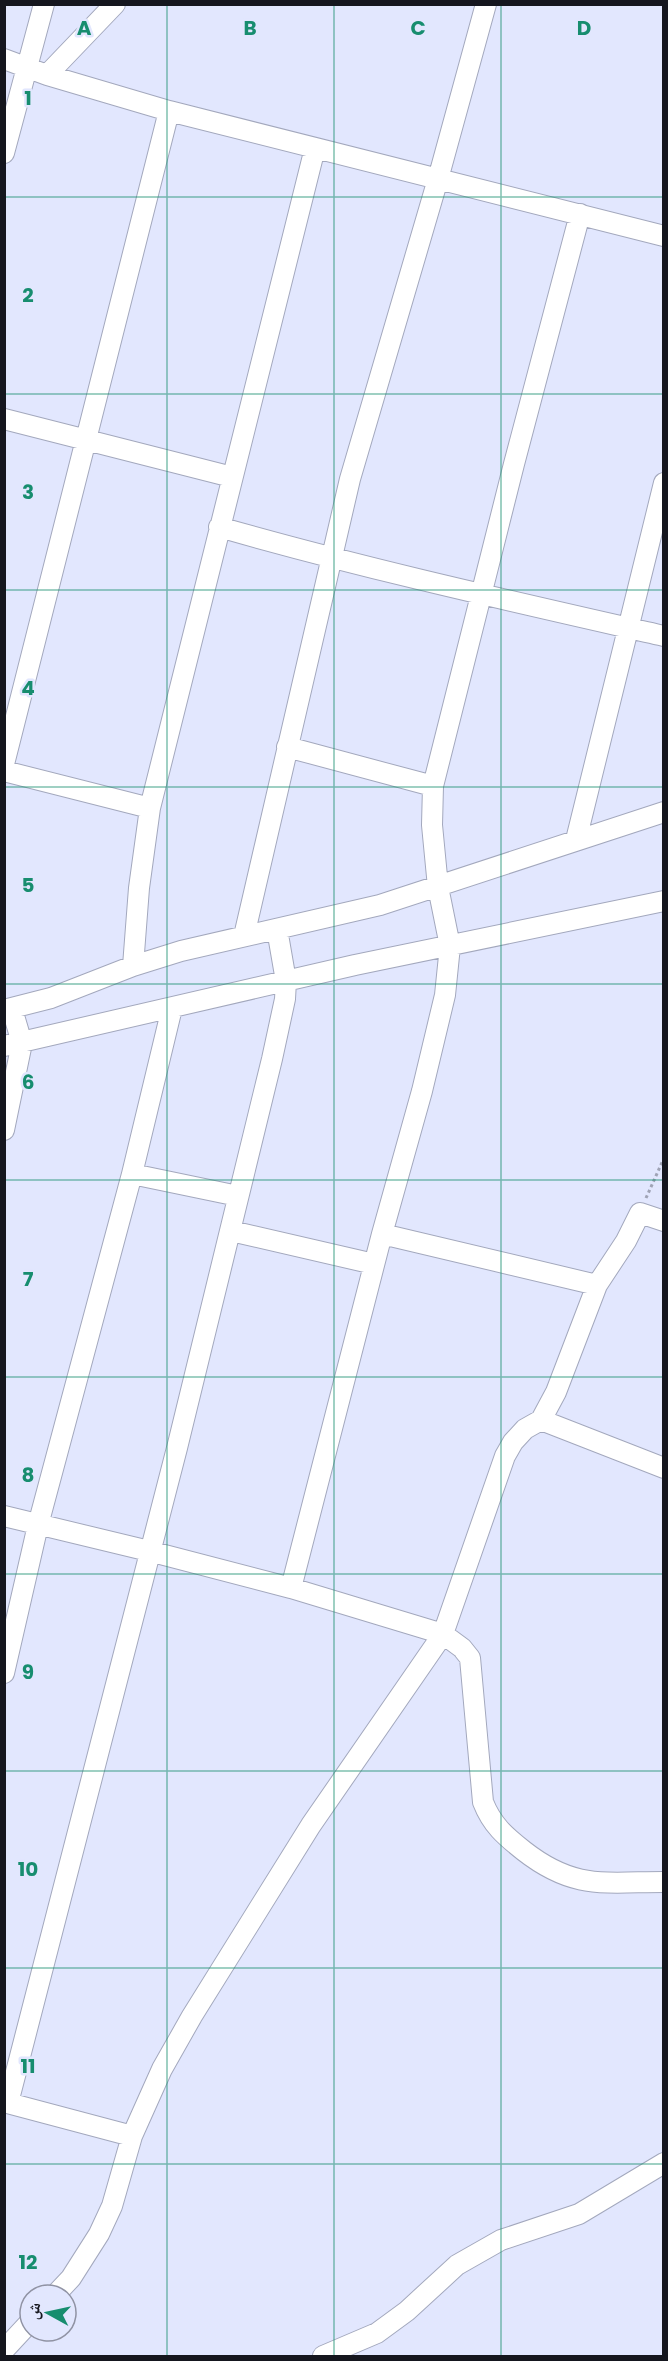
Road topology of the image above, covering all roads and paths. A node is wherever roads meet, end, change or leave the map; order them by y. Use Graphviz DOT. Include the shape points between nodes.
graph roads {
  1 [pos="44,4"];
  2 [pos="114,4"];
  3 [pos="486,4"];
  4 [pos="4,59"];
  5 [pos="28,68"];
  6 [pos="47,75"];
  7 [pos="169,111"];
  8 [pos="315,148"];
  9 [pos="4,153"];
  10 [pos="438,179"];
  11 [pos="580,214"];
  12 [pos="663,236"];
  13 [pos="4,419"];
  14 [pos="86,440"];
  15 [pos="232,477"];
  16 [pos="663,483"];
  17 [pos="219,527"];
  18 [pos="331,559"];
  19 [pos="481,596"];
  20 [pos="628,628"];
  21 [pos="663,636"];
  22 [pos="287,747"];
  23 [pos="4,764"];
  24 [pos="4,771"];
  25 [pos="433,786"];
  26 [pos="150,808"];
  27 [pos="663,812"];
  28 [pos="576,840"];
  29 [pos="438,887"];
  30 [pos="663,902"];
  31 [pos="277,929"];
  32 [pos="244,936"];
  33 [pos="450,946"];
  34 [pos="133,966"];
  35 [pos="286,981"];
  36 [pos="172,1008"];
  37 [pos="8,1010"];
  38 [pos="13,1045"];
  39 [pos="4,1130"];
  40 [pos="663,1158"];
  41 [pos="132,1174"];
  42 [pos="238,1196"];
  43 [pos="640,1213"];
  44 [pos="663,1221"];
  45 [pos="231,1231"];
  46 [pos="382,1234"];
  47 [pos="374,1264"];
  48 [pos="597,1285"];
  49 [pos="541,1420"];
  50 [pos="663,1468"];
  51 [pos="4,1516"];
  52 [pos="38,1525"];
  53 [pos="149,1551"];
  54 [pos="291,1588"];
  55 [pos="443,1634"];
  56 [pos="4,1673"];
  57 [pos="663,1882"];
  58 [pos="6,2103"];
  59 [pos="132,2136"];
  60 [pos="663,2163"];
  61 [pos="66,2283"];
  62 [pos="18,2335"];
  63 [pos="4,2350"];
  64 [pos="323,2356"];
  1 -- 5 [label="street"];
  2 -- 6 [label="street"];
  3 -- 10 [label="street"];
  4 -- 5 [label="street"];
  5 -- 6 [label="street"];
  5 -- 9 [label="street"];
  6 -- 7 [label="street"];
  7 -- 8 [label="street"];
  7 -- 14 [label="street"];
  8 -- 10 [label="street"];
  8 -- 15 [label="street"];
  10 -- 11 [label="street"];
  10 -- 18 [label="street" via="350,479"];
  11 -- 12 [label="street"];
  11 -- 19 [label="street"];
  13 -- 14 [label="street"];
  14 -- 15 [label="street"];
  14 -- 23 [label="street"];
  15 -- 17 [label="street"];
  16 -- 20 [label="street"];
  17 -- 18 [label="street"];
  17 -- 26 [label="street"];
  18 -- 19 [label="street"];
  18 -- 22 [label="street"];
  19 -- 20 [label="street"];
  19 -- 25 [label="street"];
  20 -- 21 [label="street"];
  20 -- 28 [label="street"];
  22 -- 25 [label="street"];
  22 -- 32 [label="street"];
  24 -- 26 [label="street"];
  25 -- 29 [label="street"];
  26 -- 34 [label="street"];
  27 -- 28 [label="street"];
  28 -- 29 [label="street"];
  29 -- 31 [label="street"];
  29 -- 33 [label="street"];
  30 -- 33 [label="street"];
  31 -- 32 [label="street"];
  31 -- 35 [label="street"];
  32 -- 34 [label="street"];
  33 -- 35 [label="street"];
  33 -- 46 [label="street" via="445,995"];
  34 -- 37 [label="street"];
  35 -- 36 [label="street"];
  35 -- 42 [label="street" via="272,1059"];
  36 -- 38 [label="street"];
  36 -- 41 [label="street"];
  37 -- 38 [label="street"];
  38 -- 39 [label="street"];
  40 -- 43 [label="path"];
  41 -- 42 [label="street"];
  41 -- 52 [label="street"];
  42 -- 45 [label="street"];
  43 -- 44 [label="street"];
  43 -- 48 [label="street"];
  45 -- 47 [label="street"];
  45 -- 53 [label="street"];
  46 -- 47 [label="street"];
  46 -- 48 [label="street"];
  47 -- 54 [label="street"];
  48 -- 49 [label="street"];
  49 -- 50 [label="street"];
  49 -- 55 [label="street" via="525,1429 505,1456"];
  51 -- 52 [label="street"];
  52 -- 53 [label="street"];
  52 -- 56 [label="street"];
  53 -- 54 [label="street"];
  53 -- 58 [label="street"];
  54 -- 55 [label="street"];
  55 -- 57 [label="street" via="470,1658 483,1802 501,1834 541,1865 566,1877 590,1882"];
  55 -- 59 [label="street" via="250,1921 162,2069"];
  58 -- 59 [label="street"];
  59 -- 61 [label="street" via="112,2206 99,2234"];
  60 -- 64 [label="street" via="579,2214 501,2240 457,2265 377,2333"];
  62 -- 63 [label="street"];
}
